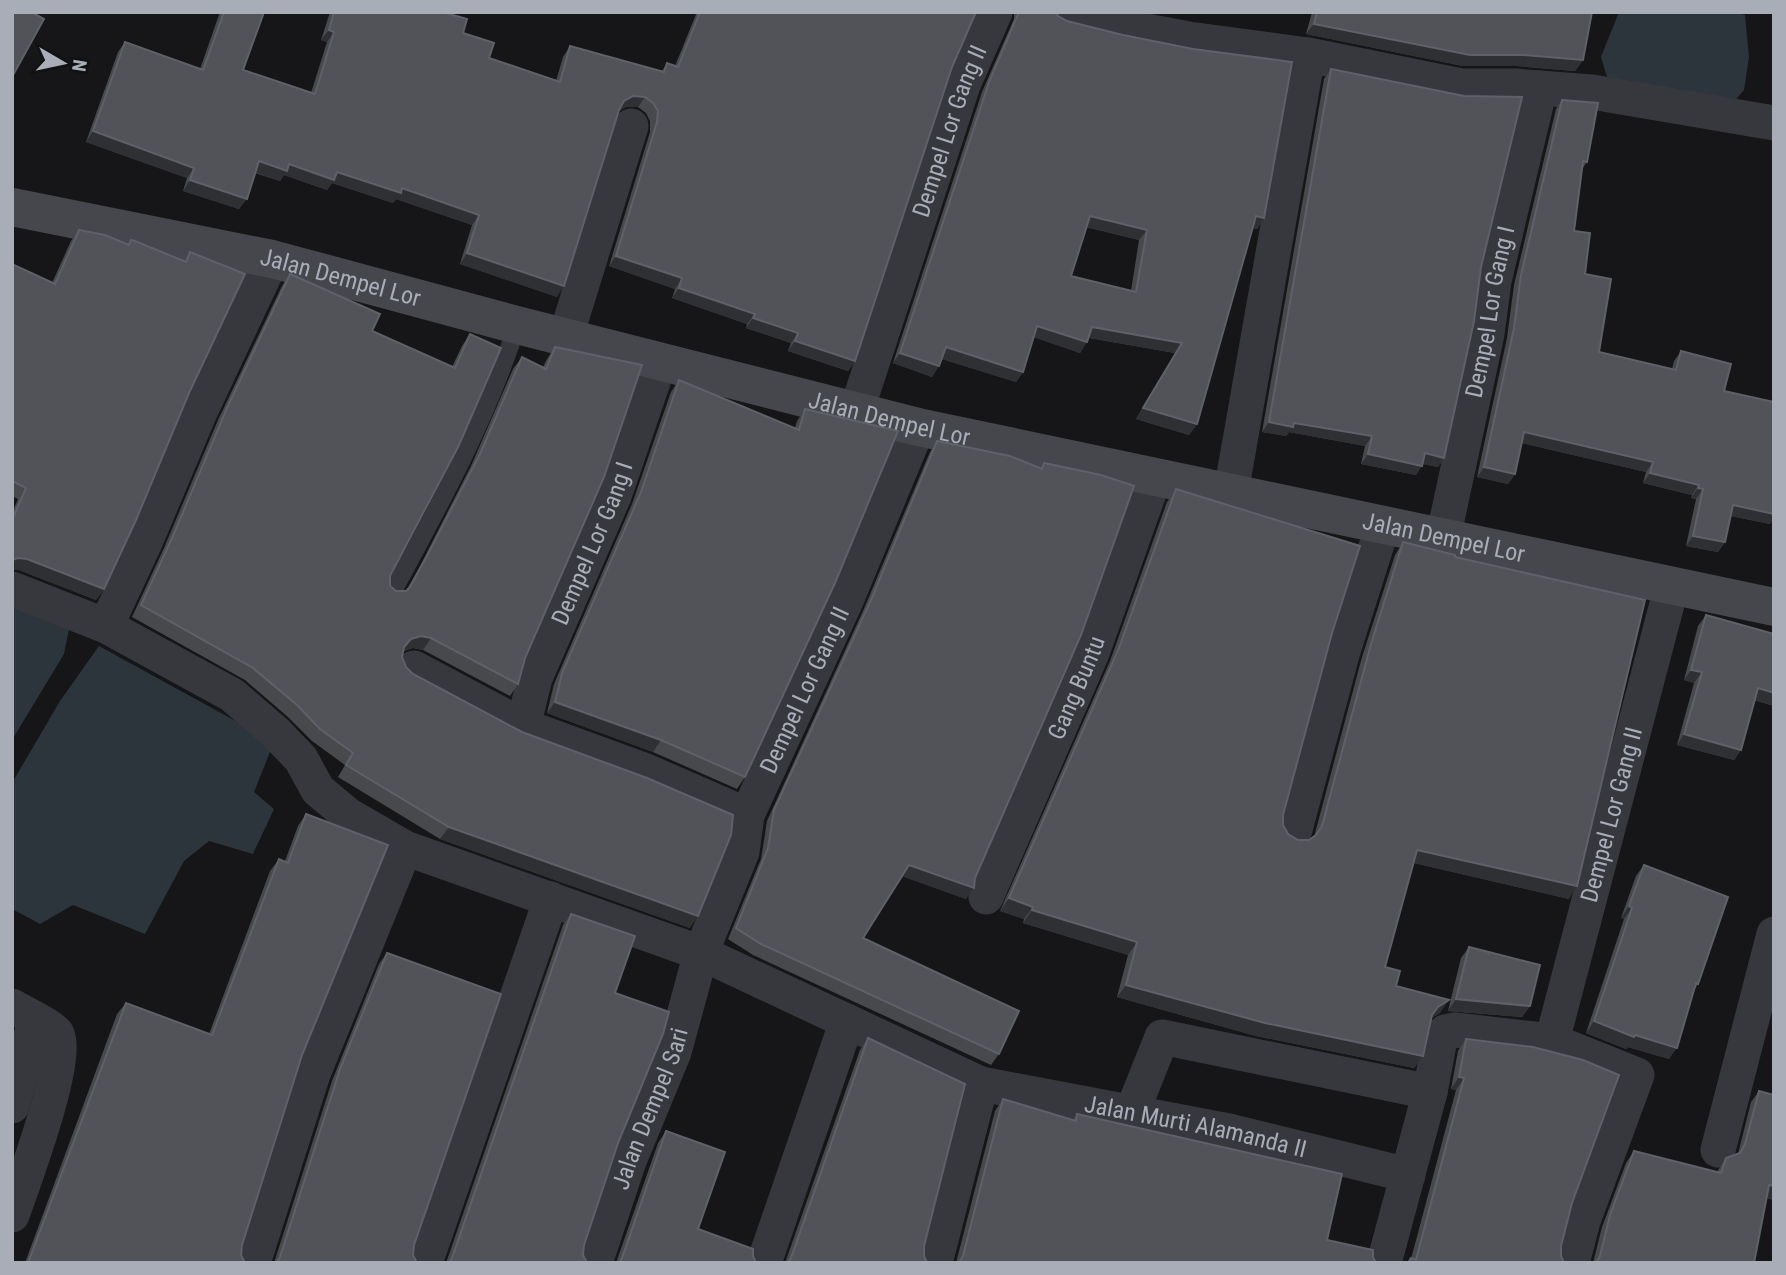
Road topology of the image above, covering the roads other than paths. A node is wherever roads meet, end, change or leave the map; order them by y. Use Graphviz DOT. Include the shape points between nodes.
graph roads {
  1 [pos="995,12"];
  2 [pos="1065,12"];
  3 [pos="1308,55"];
  4 [pos="1540,88"];
  5 [pos="1774,123"];
  6 [pos="631,126"];
  7 [pos="13,209"];
  8 [pos="272,259"];
  9 [pos="517,325"];
  10 [pos="566,336"];
  11 [pos="660,360"];
  12 [pos="856,412"];
  13 [pos="918,428"];
  14 [pos="1155,476"];
  15 [pos="1231,492"];
  16 [pos="1383,525"];
  17 [pos="1443,538"];
  18 [pos="1672,585"];
  19 [pos="12,589"];
  20 [pos="392,593"];
  21 [pos="1774,607"];
  22 [pos="106,626"];
  23 [pos="414,668"];
  24 [pos="523,726"];
  25 [pos="747,815"];
  26 [pos="1294,833"];
  27 [pos="405,848"];
  28 [pos="986,897"];
  29 [pos="551,899"];
  30 [pos="1774,934"];
  31 [pos="701,953"];
  32 [pos="23,1013"];
  33 [pos="846,1021"];
  34 [pos="1552,1041"];
  35 [pos="981,1084"];
  36 [pos="1430,1092"];
  37 [pos="12,1106"];
  38 [pos="1132,1112"];
  39 [pos="1718,1150"];
  40 [pos="1408,1175"];
  41 [pos="12,1215"];
  42 [pos="253,1263"];
  43 [pos="425,1263"];
  44 [pos="595,1263"];
  45 [pos="764,1263"];
  46 [pos="935,1263"];
  47 [pos="1384,1263"];
  48 [pos="1572,1263"];
  1 -- 12 [label="street, Dempel Lor Gang II" via="963,85"];
  2 -- 3 [label="street" via="1189,39"];
  3 -- 4 [label="street" via="1461,86"];
  3 -- 15 [label="street"];
  4 -- 5 [label="street" via="1591,92"];
  4 -- 17 [label="street, Dempel Lor Gang I" via="1494,281"];
  6 -- 10 [label="street"];
  7 -- 8 [label="street, Jalan Dempel Lor"];
  8 -- 9 [label="street, Jalan Dempel Lor"];
  8 -- 22 [label="street"];
  9 -- 10 [label="street, Jalan Dempel Lor"];
  9 -- 20 [label="lane" via="503,369 443,498"];
  10 -- 11 [label="street, Jalan Dempel Lor"];
  11 -- 12 [label="street, Jalan Dempel Lor"];
  11 -- 24 [label="street, Dempel Lor Gang I" via="614,496 535,678"];
  12 -- 13 [label="street, Jalan Dempel Lor"];
  13 -- 14 [label="street, Jalan Dempel Lor"];
  13 -- 25 [label="street, Dempel Lor Gang II" via="845,603"];
  14 -- 15 [label="street, Jalan Dempel Lor"];
  14 -- 28 [label="street, Gang Buntu" via="1092,653"];
  15 -- 16 [label="street, Jalan Dempel Lor"];
  16 -- 17 [label="street, Jalan Dempel Lor"];
  16 -- 26 [label="street"];
  17 -- 18 [label="street, Jalan Dempel Lor"];
  18 -- 21 [label="street, Jalan Dempel Lor"];
  18 -- 34 [label="street, Dempel Lor Gang II"];
  19 -- 22 [label="street, Jalan Murti Alamanda II"];
  22 -- 27 [label="street, Jalan Murti Alamanda II" via="232,695 301,759 318,790 348,815"];
  23 -- 24 [label="street"];
  24 -- 25 [label="street" via="646,771"];
  25 -- 31 [label="street, Dempel Lor Gang II" via="742,852"];
  27 -- 29 [label="street, Jalan Murti Alamanda II"];
  27 -- 42 [label="street" via="313,1074"];
  29 -- 31 [label="street, Jalan Murti Alamanda II"];
  29 -- 43 [label="street"];
  30 -- 39 [label="street"];
  31 -- 33 [label="street, Jalan Murti Alamanda II"];
  31 -- 44 [label="street, Jalan Dempel Sari" via="674,1052 629,1161"];
  32 -- 37 [label="street"];
  32 -- 41 [label="street" via="48,1024 57,1034 60,1049 46,1114"];
  33 -- 35 [label="street, Jalan Murti Alamanda II"];
  33 -- 45 [label="street"];
  34 -- 36 [label="street" via="1446,1032 1440,1040"];
  34 -- 48 [label="street" via="1637,1076"];
  35 -- 38 [label="street, Jalan Murti Alamanda II"];
  35 -- 46 [label="street"];
  36 -- 38 [label="street" via="1162,1037"];
  36 -- 40 [label="street"];
  38 -- 40 [label="street, Jalan Murti Alamanda II"];
  40 -- 47 [label="street"];
}
